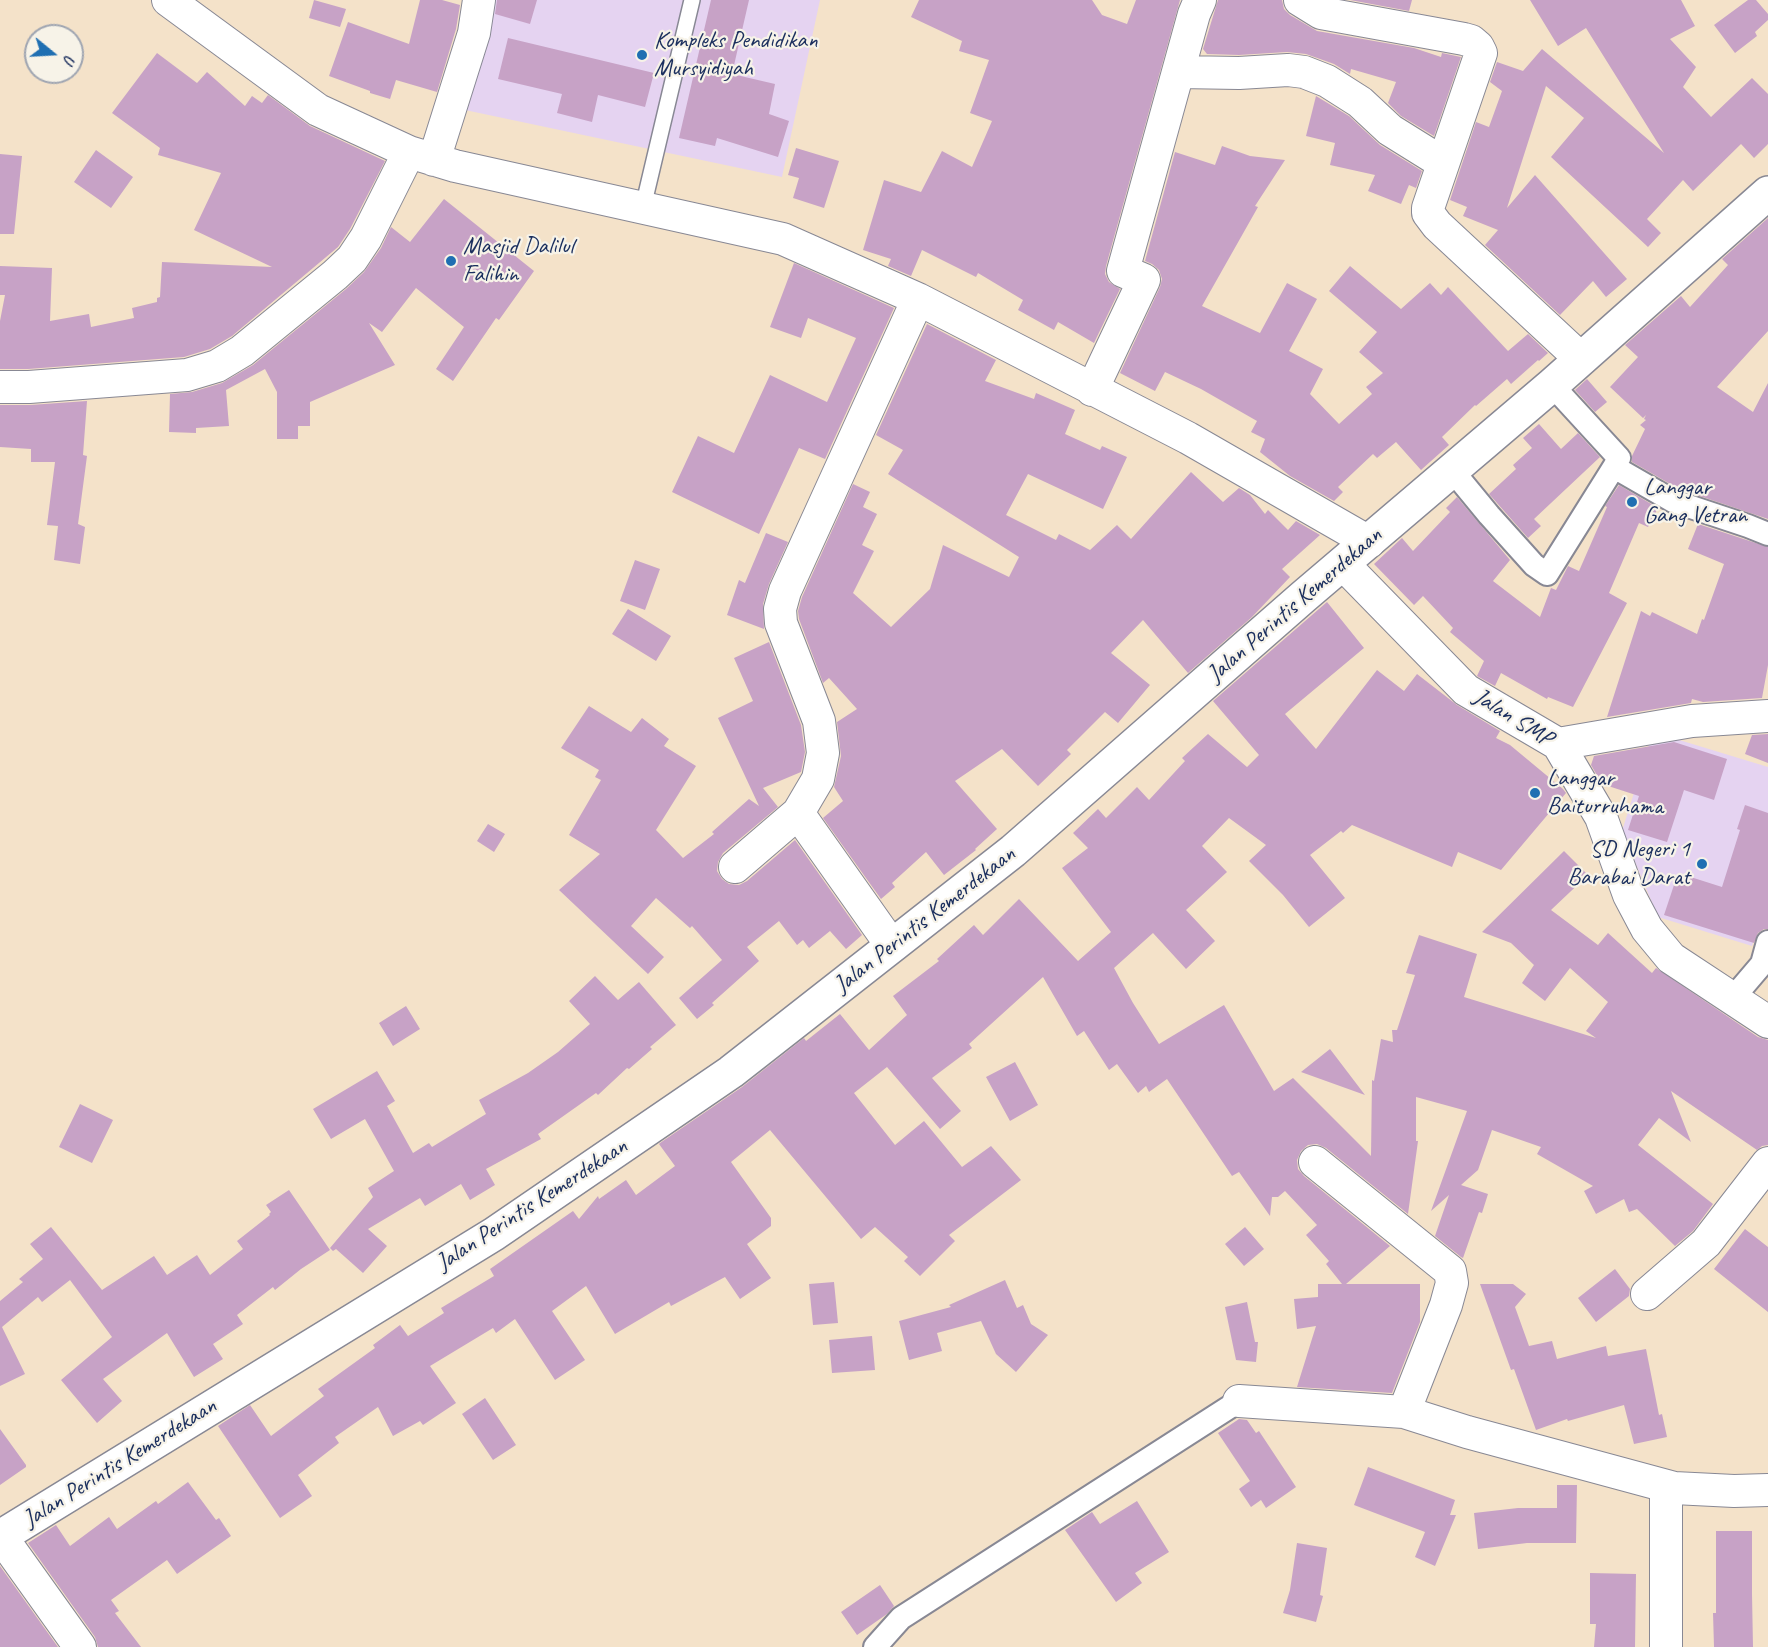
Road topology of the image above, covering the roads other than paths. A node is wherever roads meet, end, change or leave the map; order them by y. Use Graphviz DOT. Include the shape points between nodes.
graph roads {
  1 [pos="168,0"];
  2 [pos="479,0"];
  3 [pos="692,0"];
  4 [pos="1200,0"];
  5 [pos="1300,0"];
  6 [pos="1179,72"];
  7 [pos="422,156"];
  8 [pos="1443,163"];
  9 [pos="1768,193"];
  10 [pos="643,207"];
  11 [pos="918,299"];
  12 [pos="1581,359"];
  13 [pos="1552,385"];
  14 [pos="0,387"];
  15 [pos="1092,390"];
  16 [pos="1614,468"];
  17 [pos="1452,470"];
  18 [pos="1768,534"];
  19 [pos="1369,542"];
  20 [pos="1342,564"];
  21 [pos="1768,716"];
  22 [pos="1558,744"];
  23 [pos="798,813"];
  24 [pos="735,867"];
  25 [pos="1768,942"];
  26 [pos="892,946"];
  27 [pos="1733,998"];
  28 [pos="1768,1022"];
  29 [pos="1315,1162"];
  30 [pos="1768,1163"];
  31 [pos="1647,1294"];
  32 [pos="1239,1401"];
  33 [pos="1404,1412"];
  34 [pos="1666,1486"];
  35 [pos="1768,1490"];
  36 [pos="0,1536"];
  37 [pos="81,1647"];
  38 [pos="876,1647"];
  39 [pos="1666,1647"];
  1 -- 7 [label="street" via="318,110"];
  2 -- 7 [label="street" via="474,33"];
  3 -- 10 [label="lane"];
  4 -- 6 [label="street"];
  5 -- 8 [label="street" via="1321,13 1464,39 1478,47 1481,53"];
  6 -- 8 [label="street" via="1304,72 1360,102 1390,130"];
  6 -- 15 [label="street" via="1124,271 1144,280"];
  7 -- 10 [label="street"];
  7 -- 14 [label="street" via="352,258 242,351 217,366 187,375"];
  8 -- 12 [label="street" via="1428,207 1431,219"];
  9 -- 12 [label="main road, Jalan Perintis Kemerdekaan"];
  10 -- 11 [label="street" via="783,238"];
  11 -- 15 [label="street"];
  11 -- 23 [label="street" via="780,609 781,624 819,721 823,753 818,779"];
  12 -- 13 [label="main road, Jalan Perintis Kemerdekaan"];
  13 -- 16 [label="street" via="1619,458"];
  13 -- 17 [label="main road, Jalan Perintis Kemerdekaan"];
  15 -- 19 [label="street" via="1188,438"];
  16 -- 17 [label="street" via="1547,574 1534,565"];
  16 -- 18 [label="street" via="1673,501"];
  17 -- 19 [label="main road, Jalan Perintis Kemerdekaan"];
  19 -- 20 [label="main road, Jalan Perintis Kemerdekaan"];
  20 -- 22 [label="street, Jalan SMP" via="1466,690"];
  20 -- 26 [label="main road, Jalan Perintis Kemerdekaan" via="1012,851"];
  21 -- 22 [label="street" via="1692,721"];
  22 -- 27 [label="street, Jalan SMP" via="1601,817 1629,895 1647,929 1671,958"];
  23 -- 24 [label="street"];
  23 -- 26 [label="street"];
  25 -- 27 [label="street" via="1762,964"];
  26 -- 36 [label="main road, Jalan Perintis Kemerdekaan" via="731,1072 494,1234"];
  27 -- 28 [label="street, Jalan SMP"];
  29 -- 33 [label="street" via="1450,1271 1452,1283 1446,1305"];
  30 -- 31 [label="street" via="1706,1244"];
  32 -- 33 [label="street"];
  32 -- 38 [label="street" via="901,1618"];
  33 -- 34 [label="street"];
  34 -- 35 [label="street"];
  34 -- 39 [label="street"];
  36 -- 37 [label="street"];
}
